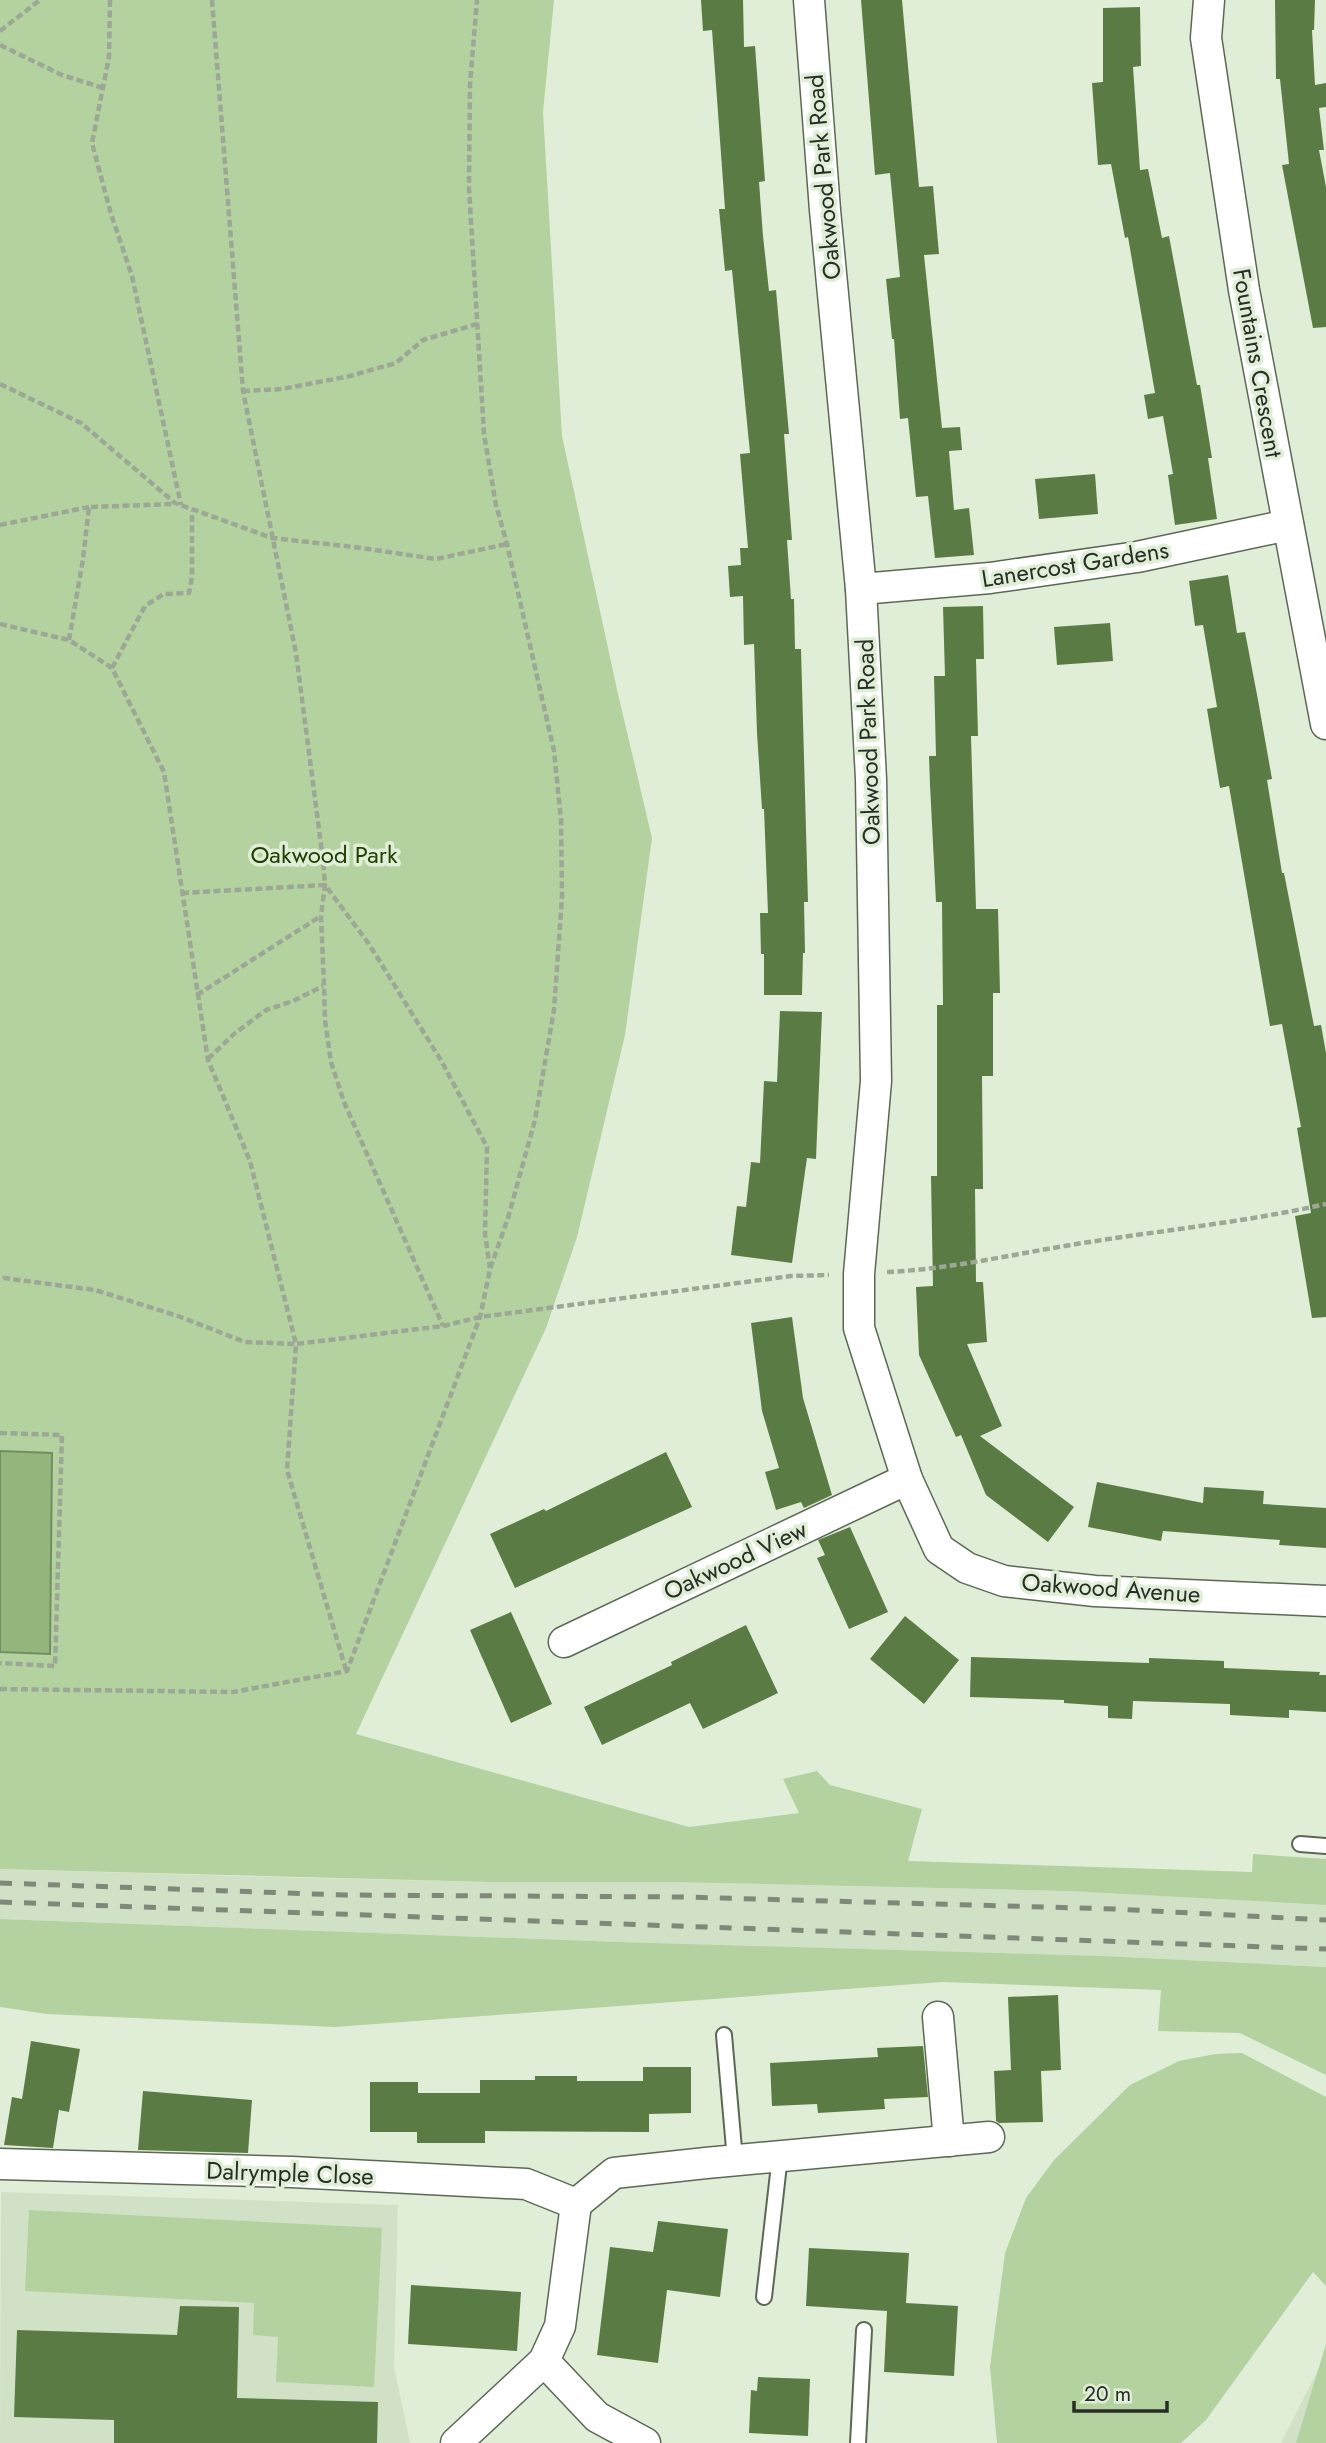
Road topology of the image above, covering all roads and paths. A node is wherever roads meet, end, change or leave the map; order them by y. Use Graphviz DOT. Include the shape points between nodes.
graph roads {
  1 [pos="40,0"];
  2 [pos="110,0"];
  3 [pos="212,0"];
  4 [pos="477,0"];
  5 [pos="809,0"];
  6 [pos="1209,0"];
  7 [pos="0,31"];
  8 [pos="0,45"];
  9 [pos="103,88"];
  10 [pos="477,324"];
  11 [pos="0,384"];
  12 [pos="243,391"];
  13 [pos="178,504"];
  14 [pos="89,507"];
  15 [pos="192,511"];
  16 [pos="0,525"];
  17 [pos="1288,525"];
  18 [pos="272,538"];
  19 [pos="507,544"];
  20 [pos="861,589"];
  21 [pos="0,624"];
  22 [pos="68,640"];
  23 [pos="112,668"];
  24 [pos="1326,724"];
  25 [pos="325,885"];
  26 [pos="181,893"];
  27 [pos="321,916"];
  28 [pos="324,985"];
  29 [pos="197,995"];
  30 [pos="208,1060"];
  31 [pos="1326,1204"];
  32 [pos="490,1269"];
  33 [pos="859,1274"];
  34 [pos="0,1280"];
  35 [pos="480,1317"];
  36 [pos="443,1326"];
  37 [pos="296,1343"];
  38 [pos="0,1433"];
  39 [pos="907,1479"];
  40 [pos="1326,1601"];
  41 [pos="564,1642"];
  42 [pos="0,1663"];
  43 [pos="347,1671"];
  44 [pos="0,1689"];
  45 [pos="1300,1844"];
  46 [pos="1326,1846"];
  47 [pos="938,2017"];
  48 [pos="724,2035"];
  49 [pos="989,2137"];
  50 [pos="949,2141"];
  51 [pos="780,2156"];
  52 [pos="735,2160"];
  53 [pos="0,2164"];
  54 [pos="576,2204"];
  55 [pos="764,2297"];
  56 [pos="864,2330"];
  57 [pos="544,2361"];
  58 [pos="456,2443"];
  59 [pos="645,2443"];
  60 [pos="858,2443"];
  1 -- 7 [label="path"];
  2 -- 9 [label="path" via="109,57"];
  3 -- 12 [label="path"];
  4 -- 10 [label="path" via="469,188"];
  5 -- 20 [label="street, Oakwood Park Road"];
  6 -- 17 [label="street, Fountains Crescent" via="1206,38 1244,290"];
  8 -- 9 [label="path" via="62,75"];
  9 -- 13 [label="path" via="92,143 132,276"];
  10 -- 12 [label="path" via="423,340 396,363 282,389"];
  10 -- 19 [label="path" via="485,434"];
  11 -- 13 [label="path" via="81,423"];
  12 -- 18 [label="path"];
  13 -- 14 [label="path"];
  13 -- 15 [label="path"];
  14 -- 16 [label="path"];
  14 -- 22 [label="path"];
  15 -- 18 [label="path"];
  15 -- 23 [label="path" via="189,593 164,594 145,606"];
  17 -- 20 [label="street, Lanercost Gardens" via="1124,559 990,579"];
  17 -- 24 [label="street, Fountains Crescent"];
  18 -- 19 [label="path" via="436,559"];
  18 -- 25 [label="path" via="296,653"];
  19 -- 32 [label="path" via="554,751 562,897 554,1010 535,1119 509,1218"];
  20 -- 33 [label="street, Oakwood Park Road" via="871,779 876,1081"];
  21 -- 22 [label="path"];
  22 -- 23 [label="path"];
  23 -- 26 [label="path" via="164,772"];
  25 -- 26 [label="path"];
  25 -- 27 [label="path"];
  25 -- 32 [label="path" via="369,944 442,1062 487,1147 485,1234"];
  26 -- 29 [label="path"];
  27 -- 28 [label="path"];
  27 -- 29 [label="path"];
  28 -- 30 [label="path" via="266,1010"];
  28 -- 36 [label="path" via="331,1062 344,1102"];
  29 -- 30 [label="path"];
  30 -- 37 [label="path" via="250,1161"];
  31 -- 33 [label="path" via="920,1271"];
  32 -- 35 [label="path"];
  33 -- 35 [label="path" via="791,1276"];
  33 -- 39 [label="street, Oakwood Park Road" via="859,1328"];
  34 -- 37 [label="path" via="95,1290 245,1342"];
  35 -- 36 [label="path"];
  35 -- 43 [label="path"];
  36 -- 37 [label="path"];
  37 -- 43 [label="path" via="287,1470"];
  38 -- 42 [label="path" via="62,1435 55,1666"];
  39 -- 40 [label="street, Oakwood Avenue" via="939,1549 967,1568 1004,1581 1096,1591"];
  39 -- 41 [label="street, Oakwood View"];
  43 -- 44 [label="path" via="233,1692"];
  45 -- 46 [label="lane"];
  47 -- 50 [label="street"];
  48 -- 52 [label="lane"];
  49 -- 50 [label="street"];
  50 -- 51 [label="street"];
  51 -- 52 [label="street"];
  51 -- 55 [label="lane"];
  52 -- 54 [label="street" via="614,2173"];
  53 -- 54 [label="street, Dalrymple Close" via="526,2183"];
  54 -- 57 [label="street" via="560,2326"];
  56 -- 60 [label="lane"];
  57 -- 58 [label="street"];
  57 -- 59 [label="street" via="597,2417"];
}
